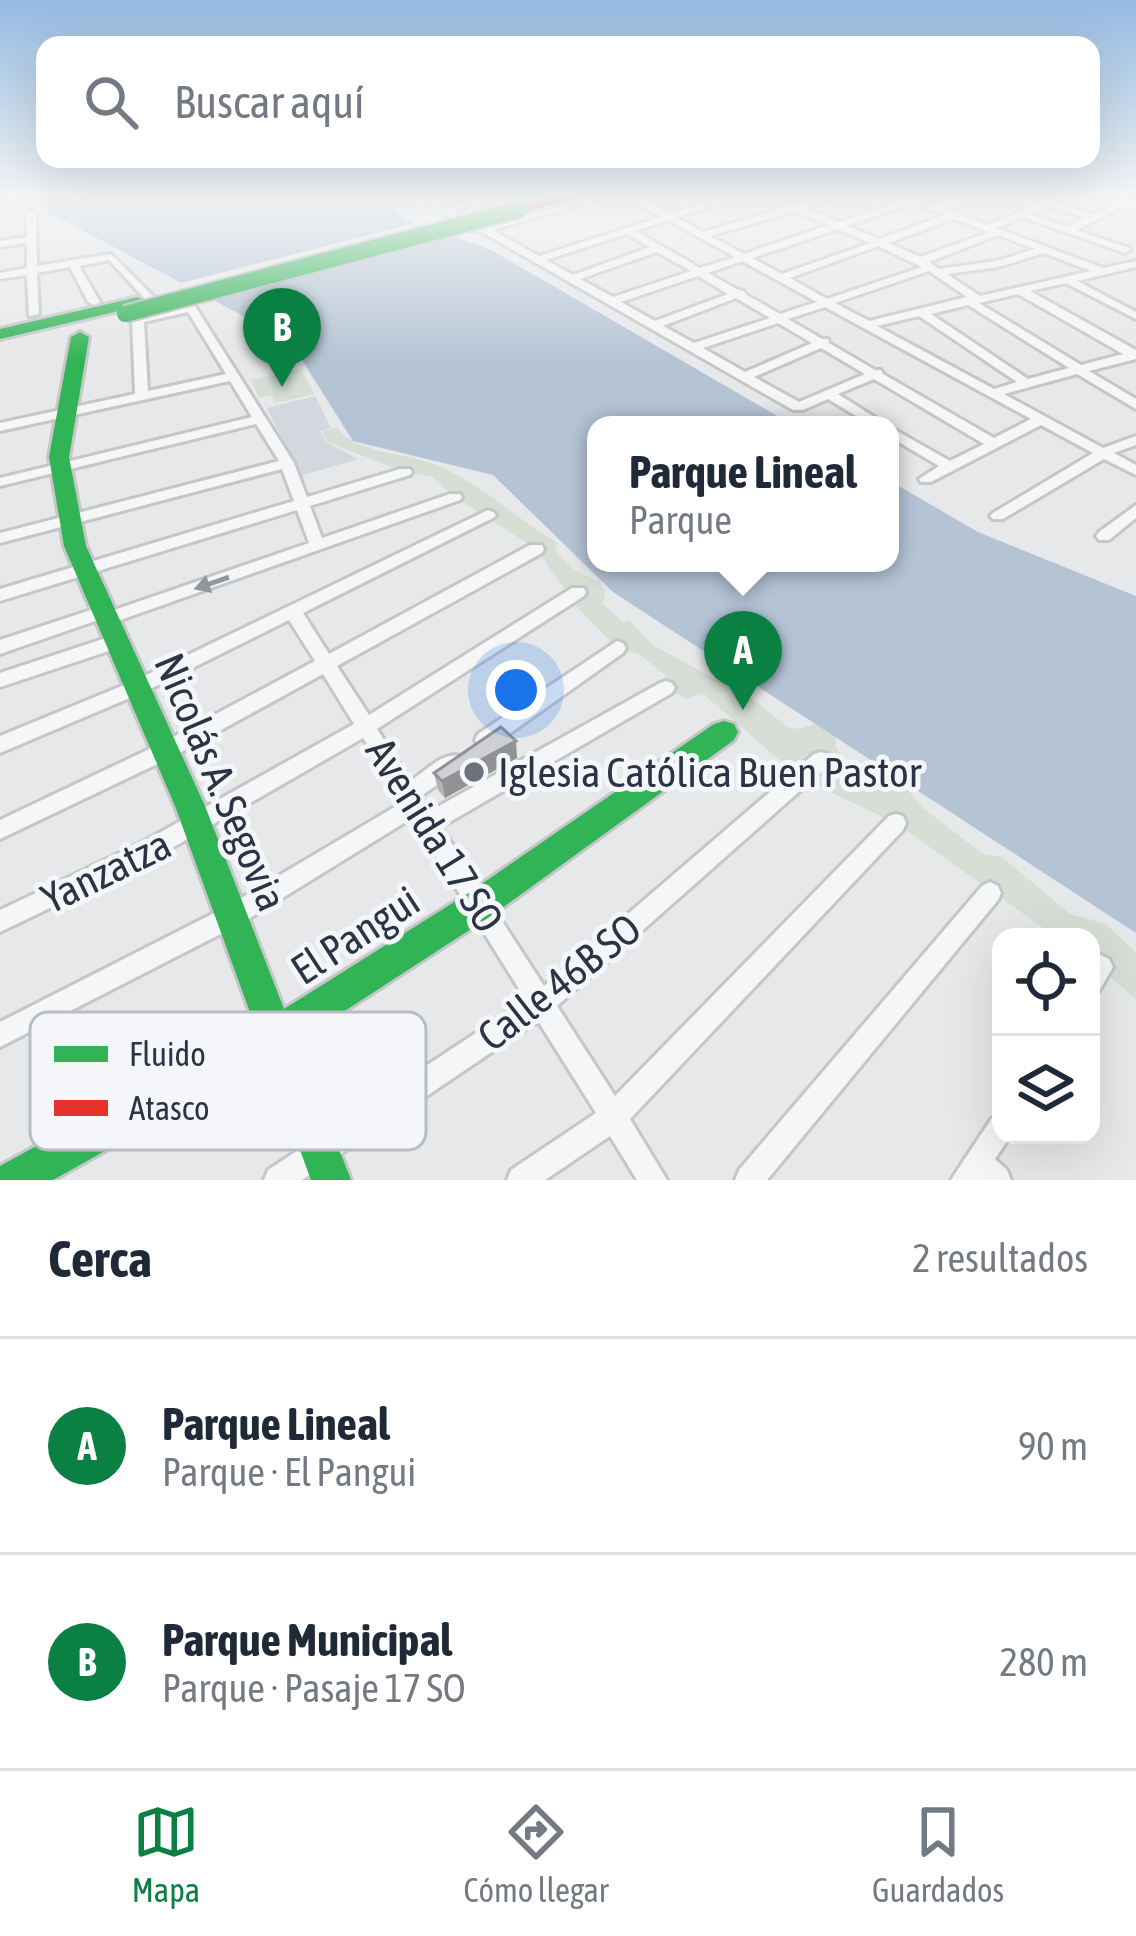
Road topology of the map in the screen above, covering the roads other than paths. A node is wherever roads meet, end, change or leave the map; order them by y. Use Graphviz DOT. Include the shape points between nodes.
graph roads {
  1 [pos="33,252"];
  2 [pos="346,252"];
  3 [pos="526,252"];
  4 [pos="561,252"];
  5 [pos="647,252"];
  6 [pos="665,252"];
  7 [pos="738,252"];
  8 [pos="757,252"];
  9 [pos="860,252"];
  10 [pos="897,252"];
  11 [pos="955,252"];
  12 [pos="1037,252"];
  13 [pos="1050,252"];
  14 [pos="1125,252"];
  15 [pos="745,256"];
  16 [pos="539,259"];
  17 [pos="73,264"];
  18 [pos="1136,264"];
  19 [pos="930,267"];
  20 [pos="1103,269"];
  21 [pos="698,270"];
  22 [pos="35,271"];
  23 [pos="0,276"];
  24 [pos="784,277"];
  25 [pos="572,279"];
  26 [pos="1066,279"];
  27 [pos="1136,279"];
  28 [pos="1018,289"];
  29 [pos="740,293"];
  30 [pos="972,299"];
  31 [pos="94,302"];
  32 [pos="610,302"];
  33 [pos="832,302"];
  34 [pos="919,311"];
  35 [pos="141,312"];
  36 [pos="34,314"];
  37 [pos="1136,316"];
  38 [pos="784,318"];
  39 [pos="870,324"];
  40 [pos="652,326"];
  41 [pos="80,337"];
  42 [pos="0,339"];
  43 [pos="824,342"];
  44 [pos="970,346"];
  45 [pos="692,348"];
  46 [pos="1135,355"];
  47 [pos="932,359"];
  48 [pos="1076,368"];
  49 [pos="877,374"];
  50 [pos="236,376"];
  51 [pos="746,376"];
  52 [pos="1023,381"];
  53 [pos="996,392"];
  54 [pos="829,394"];
  55 [pos="142,396"];
  56 [pos="1136,405"];
  57 [pos="66,412"];
  58 [pos="865,416"];
  59 [pos="260,418"];
  60 [pos="1042,418"];
  61 [pos="0,427"];
  62 [pos="899,436"];
  63 [pos="1136,440"];
  64 [pos="992,443"];
  65 [pos="1105,455"];
  66 [pos="286,463"];
  67 [pos="949,466"];
  68 [pos="59,468"];
  69 [pos="1136,471"];
  70 [pos="405,472"];
  71 [pos="926,479"];
  72 [pos="0,482"];
  73 [pos="454,497"];
  74 [pos="298,503"];
  75 [pos="1136,509"];
  76 [pos="488,515"];
  77 [pos="998,516"];
  78 [pos="68,522"];
  79 [pos="1104,536"];
  80 [pos="0,538"];
  81 [pos="318,548"];
  82 [pos="536,549"];
  83 [pos="86,570"];
  84 [pos="578,592"];
  85 [pos="0,595"];
  86 [pos="293,612"];
  87 [pos="108,624"];
  88 [pos="0,646"];
  89 [pos="617,648"];
  90 [pos="326,664"];
  91 [pos="0,680"];
  92 [pos="140,686"];
  93 [pos="666,688"];
  94 [pos="369,727"];
  95 [pos="724,732"];
  96 [pos="0,745"];
  97 [pos="167,750"];
  98 [pos="821,760"];
  99 [pos="418,807"];
  100 [pos="896,823"];
  101 [pos="199,826"];
  102 [pos="0,830"];
  103 [pos="990,892"];
  104 [pos="479,905"];
  105 [pos="234,915"];
  106 [pos="0,920"];
  107 [pos="539,1005"];
  108 [pos="45,1012"];
  109 [pos="269,1012"];
  110 [pos="311,1012"];
  111 [pos="30,1020"];
  112 [pos="0,1035"];
  113 [pos="426,1091"];
  114 [pos="612,1118"];
  115 [pos="993,1144"];
  116 [pos="68,1150"];
  117 [pos="327,1167"];
  118 [pos="980,1174"];
  119 [pos="14,1180"];
  120 [pos="278,1180"];
  121 [pos="521,1180"];
  122 [pos="653,1180"];
  123 [pos="749,1180"];
  1 -- 22 [label="street"];
  2 -- 35 [label="main road, bridge"];
  3 -- 16 [label="street"];
  4 -- 16 [label="street"];
  5 -- 25 [label="street"];
  6 -- 21 [label="street"];
  7 -- 15 [label="street"];
  8 -- 15 [label="street"];
  9 -- 24 [label="street"];
  10 -- 19 [label="street"];
  11 -- 19 [label="street"];
  12 -- 19 [label="street" via="998,264"];
  13 -- 20 [label="street"];
  14 -- 20 [label="street"];
  15 -- 21 [label="street"];
  15 -- 24 [label="street"];
  16 -- 25 [label="street"];
  17 -- 22 [label="street"];
  17 -- 31 [label="street"];
  17 -- 35 [label="street" via="111,257"];
  18 -- 20 [label="street"];
  19 -- 30 [label="street"];
  19 -- 33 [label="street"];
  20 -- 26 [label="street"];
  20 -- 27 [label="street"];
  21 -- 29 [label="street"];
  21 -- 32 [label="street"];
  22 -- 23 [label="street"];
  22 -- 36 [label="street"];
  24 -- 33 [label="street"];
  25 -- 32 [label="street"];
  26 -- 28 [label="street"];
  26 -- 37 [label="street"];
  28 -- 30 [label="street"];
  28 -- 46 [label="street"];
  29 -- 38 [label="street"];
  29 -- 40 [label="street"];
  30 -- 34 [label="street"];
  30 -- 48 [label="street"];
  32 -- 40 [label="street"];
  33 -- 38 [label="street"];
  33 -- 39 [label="street"];
  34 -- 39 [label="street"];
  34 -- 44 [label="street"];
  35 -- 42 [label="main road"];
  35 -- 50 [label="street" via="191,308"];
  35 -- 55 [label="street"];
  38 -- 43 [label="street"];
  38 -- 45 [label="street"];
  39 -- 47 [label="street"];
  40 -- 45 [label="street"];
  41 -- 57 [label="main road, Nicolás A. Segovia"];
  43 -- 49 [label="street"];
  43 -- 51 [label="street"];
  44 -- 47 [label="street"];
  44 -- 52 [label="street"];
  45 -- 51 [label="street"];
  46 -- 48 [label="street"];
  47 -- 53 [label="street"];
  48 -- 52 [label="street"];
  48 -- 56 [label="street"];
  49 -- 54 [label="street"];
  49 -- 64 [label="street"];
  50 -- 55 [label="street"];
  50 -- 59 [label="street"];
  51 -- 54 [label="street" via="798,407"];
  52 -- 53 [label="street"];
  53 -- 60 [label="street"];
  54 -- 58 [label="street"];
  55 -- 57 [label="street"];
  57 -- 61 [label="street"];
  57 -- 68 [label="main road, Nicolás A. Segovia"];
  59 -- 66 [label="street"];
  59 -- 68 [label="street"];
  60 -- 64 [label="street"];
  60 -- 65 [label="street"];
  62 -- 67 [label="street"];
  63 -- 65 [label="street"];
  64 -- 67 [label="street"];
  65 -- 69 [label="street"];
  65 -- 77 [label="street"];
  66 -- 74 [label="street"];
  66 -- 78 [label="street"];
  67 -- 71 [label="street"];
  68 -- 72 [label="street"];
  68 -- 78 [label="main road, Nicolás A. Segovia"];
  70 -- 74 [label="street"];
  73 -- 81 [label="street"];
  74 -- 81 [label="street"];
  74 -- 83 [label="street"];
  75 -- 79 [label="street"];
  76 -- 86 [label="street"];
  78 -- 80 [label="street"];
  78 -- 83 [label="main road, Nicolás A. Segovia"];
  81 -- 87 [label="street, one-way"];
  82 -- 90 [label="street"];
  83 -- 85 [label="street"];
  83 -- 87 [label="main road, Nicolás A. Segovia"];
  84 -- 94 [label="street, Yanzatza"];
  86 -- 90 [label="street, Avenida 17 SO"];
  86 -- 92 [label="street"];
  87 -- 88 [label="street"];
  87 -- 91 [label="street"];
  87 -- 92 [label="main road, Nicolás A. Segovia"];
  89 -- 99 [label="street"];
  90 -- 94 [label="street, Avenida 17 SO"];
  90 -- 97 [label="street"];
  92 -- 96 [label="street"];
  92 -- 97 [label="main road, Nicolás A. Segovia"];
  93 -- 99 [label="street"];
  94 -- 99 [label="street, Avenida 17 SO"];
  94 -- 101 [label="street, Yanzatza"];
  95 -- 104 [label="main road, El Pangui"];
  97 -- 101 [label="main road, Nicolás A. Segovia"];
  97 -- 102 [label="street"];
  98 -- 107 [label="street, Calle 46B SO"];
  99 -- 104 [label="street, Avenida 17 SO"];
  99 -- 105 [label="street"];
  100 -- 114 [label="street"];
  101 -- 105 [label="main road, Nicolás A. Segovia"];
  101 -- 106 [label="street, Yanzatza"];
  103 -- 123 [label="street"];
  104 -- 107 [label="street, Avenida 17 SO"];
  104 -- 110 [label="main road, El Pangui"];
  105 -- 108 [label="street"];
  105 -- 109 [label="main road, Nicolás A. Segovia"];
  107 -- 113 [label="street, Calle 46B SO"];
  107 -- 114 [label="street, Avenida 17 SO"];
  111 -- 112 [label="street"];
  114 -- 121 [label="street"];
  114 -- 122 [label="street, Avenida 17 SO"];
  115 -- 118 [label="street"];
  116 -- 119 [label="main road, El Pangui"];
  117 -- 120 [label="street, Calle 46B SO"];
}
